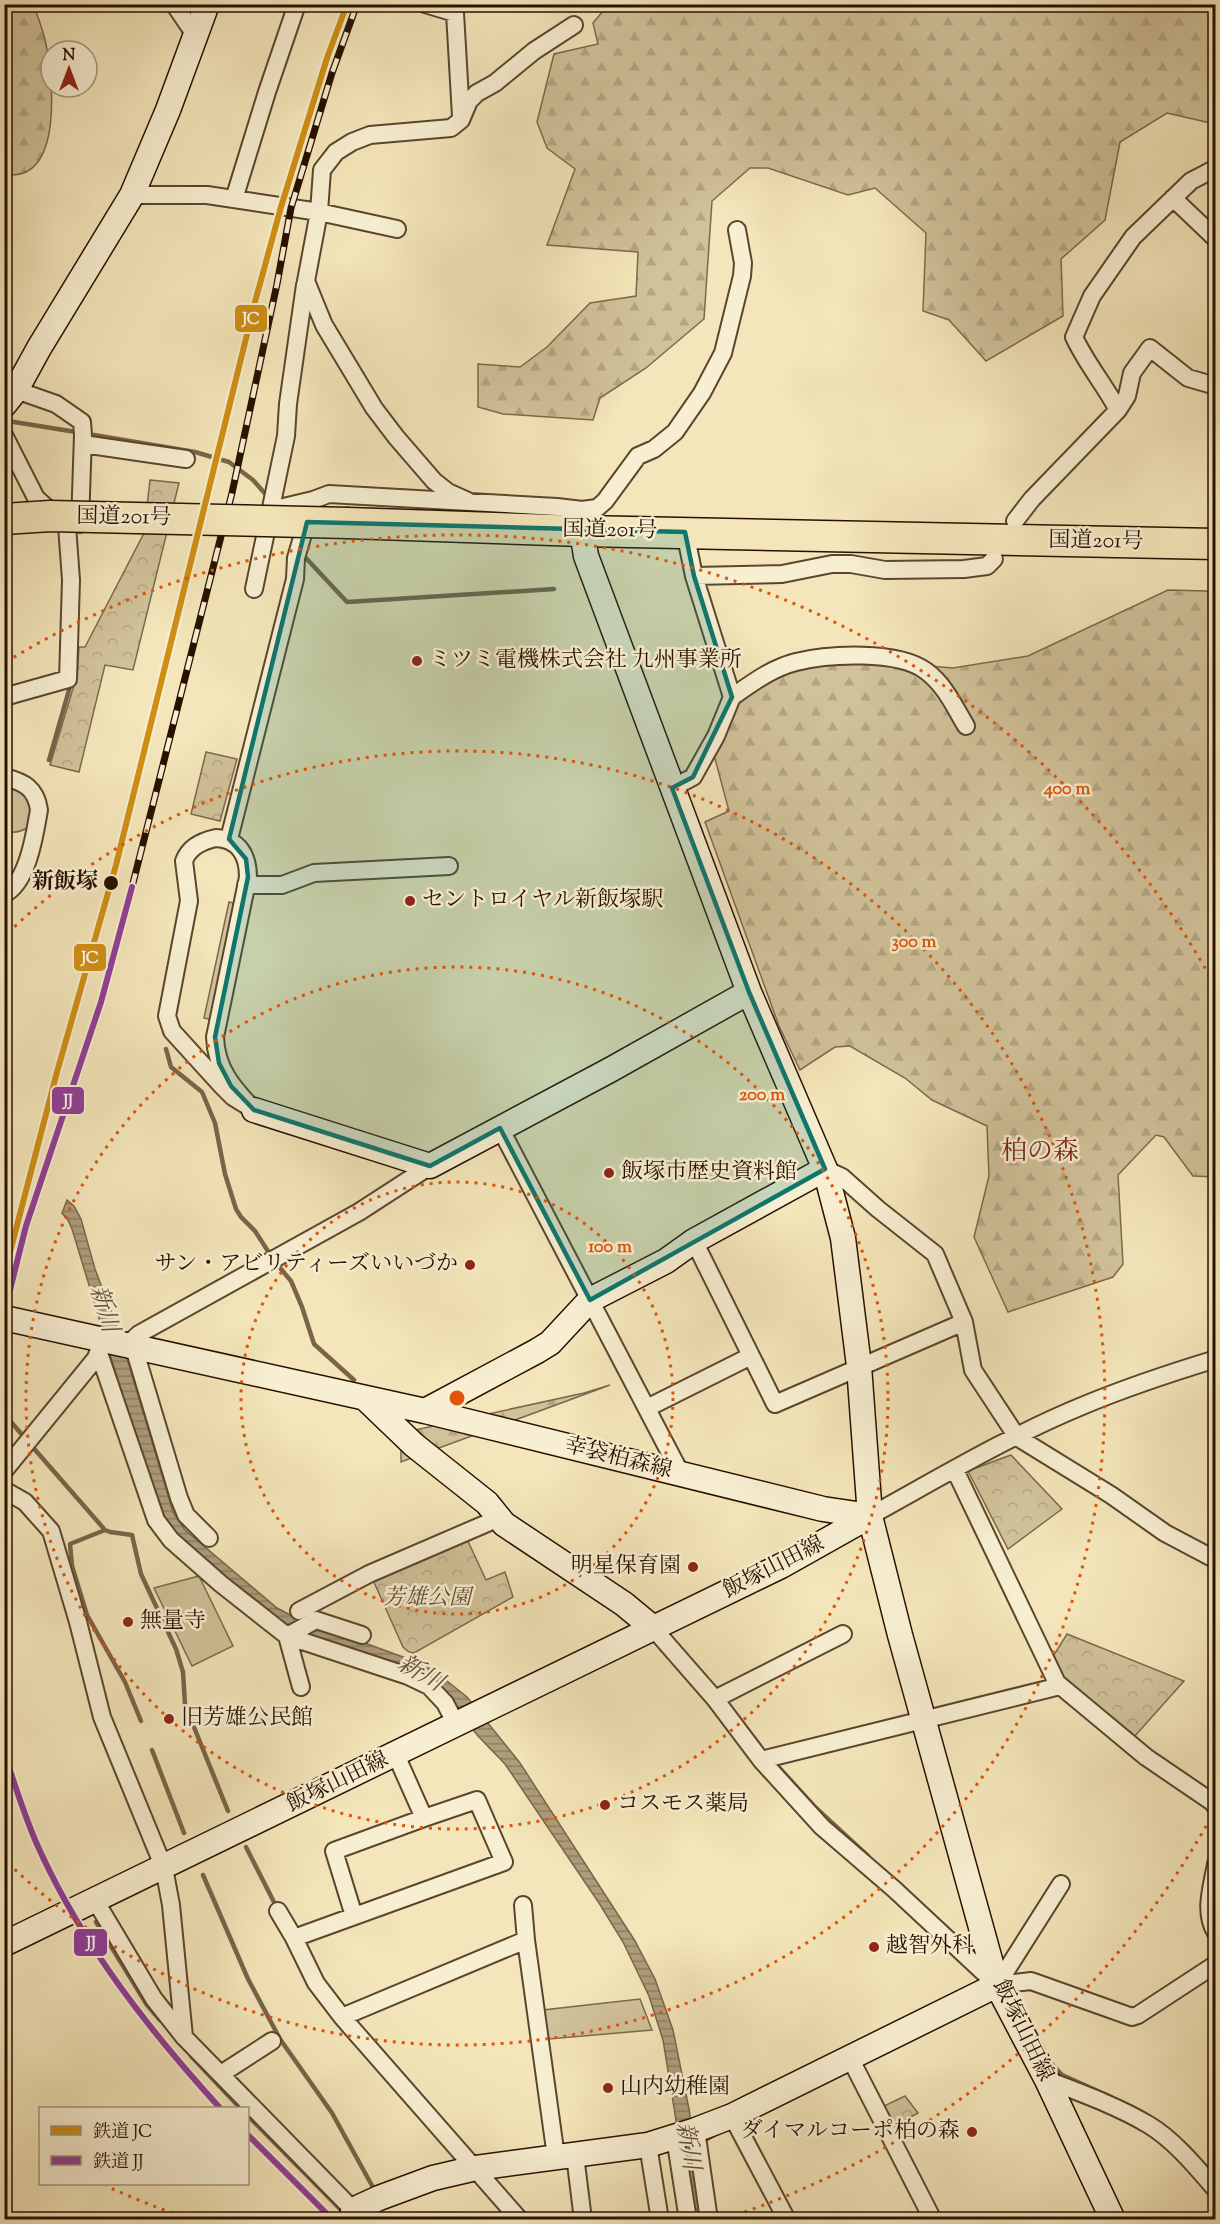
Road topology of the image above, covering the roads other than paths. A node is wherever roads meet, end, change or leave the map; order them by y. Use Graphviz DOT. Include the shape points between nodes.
graph roads {
  1 [pos="174,4"];
  2 [pos="207,4"];
  3 [pos="297,4"];
  4 [pos="426,4"];
  5 [pos="456,9"];
  6 [pos="574,25"];
  7 [pos="197,32"];
  8 [pos="461,120"];
  9 [pos="1215,168"];
  10 [pos="132,195"];
  11 [pos="1173,198"];
  12 [pos="234,199"];
  13 [pos="319,212"];
  14 [pos="397,229"];
  15 [pos="737,230"];
  16 [pos="1215,239"];
  17 [pos="306,281"];
  18 [pos="1215,386"];
  19 [pos="10,397"];
  20 [pos="1118,410"];
  21 [pos="4,435"];
  22 [pos="83,444"];
  23 [pos="186,459"];
  24 [pos="313,500"];
  25 [pos="468,501"];
  26 [pos="271,510"];
  27 [pos="4,519"];
  28 [pos="582,520"];
  29 [pos="1015,521"];
  30 [pos="67,526"];
  31 [pos="686,532"];
  32 [pos="1215,544"];
  33 [pos="994,560"];
  34 [pos="694,576"];
  35 [pos="254,589"];
  36 [pos="4,697"];
  37 [pos="732,697"];
  38 [pos="966,726"];
  39 [pos="4,777"];
  40 [pos="672,788"];
  41 [pos="229,839"];
  42 [pos="448,866"];
  43 [pos="246,885"];
  44 [pos="4,894"];
  45 [pos="749,992"];
  46 [pos="215,1037"];
  47 [pos="185,1045"];
  48 [pos="254,1110"];
  49 [pos="500,1128"];
  50 [pos="430,1166"];
  51 [pos="825,1169"];
  52 [pos="694,1241"];
  53 [pos="590,1300"];
  54 [pos="4,1318"];
  55 [pos="964,1322"];
  56 [pos="112,1346"];
  57 [pos="752,1356"];
  58 [pos="1215,1359"];
  59 [pos="859,1366"];
  60 [pos="366,1399"];
  61 [pos="647,1408"];
  62 [pos="425,1411"];
  63 [pos="1017,1437"];
  64 [pos="955,1470"];
  65 [pos="4,1471"];
  66 [pos="681,1474"];
  67 [pos="4,1490"];
  68 [pos="870,1515"];
  69 [pos="499,1518"];
  70 [pos="209,1538"];
  71 [pos="1215,1560"];
  72 [pos="299,1611"];
  73 [pos="653,1628"];
  74 [pos="291,1634"];
  75 [pos="843,1634"];
  76 [pos="362,1635"];
  77 [pos="1060,1686"];
  78 [pos="301,1687"];
  79 [pos="720,1696"];
  80 [pos="467,1719"];
  81 [pos="924,1719"];
  82 [pos="396,1755"];
  83 [pos="768,1758"];
  84 [pos="1215,1807"];
  85 [pos="424,1818"];
  86 [pos="1215,1864"];
  87 [pos="164,1868"];
  88 [pos="1061,1884"];
  89 [pos="95,1900"];
  90 [pos="523,1905"];
  91 [pos="278,1911"];
  92 [pos="354,1916"];
  93 [pos="1215,1933"];
  94 [pos="294,1938"];
  95 [pos="526,1940"];
  96 [pos="4,1944"];
  97 [pos="1215,1964"];
  98 [pos="997,1985"];
  99 [pos="342,2016"];
  100 [pos="184,2037"];
  101 [pos="272,2041"];
  102 [pos="849,2056"];
  103 [pos="221,2074"];
  104 [pos="1047,2080"];
  105 [pos="732,2116"];
  106 [pos="686,2134"];
  107 [pos="648,2145"];
  108 [pos="566,2156"];
  109 [pos="476,2168"];
  110 [pos="1215,2190"];
  111 [pos="358,2215"];
  112 [pos="520,2220"];
  113 [pos="583,2220"];
  114 [pos="660,2220"];
  115 [pos="688,2220"];
  116 [pos="709,2220"];
  117 [pos="787,2220"];
  118 [pos="933,2220"];
  119 [pos="1113,2220"];
  1 -- 7 [label="street"];
  2 -- 7 [label="street"];
  3 -- 12 [label="street"];
  4 -- 5 [label="street"];
  5 -- 8 [label="street"];
  6 -- 8 [label="street" via="477,93"];
  7 -- 10 [label="street"];
  8 -- 13 [label="street" via="451,128 379,134 352,142 336,152 322,170"];
  9 -- 11 [label="street" via="1191,181"];
  10 -- 12 [label="street"];
  10 -- 19 [label="street"];
  11 -- 16 [label="street"];
  11 -- 20 [label="street" via="1133,237 1092,296 1074,336"];
  12 -- 13 [label="street"];
  13 -- 14 [label="street"];
  13 -- 17 [label="street"];
  15 -- 28 [label="street" via="742,276 723,353 702,393 675,432 638,456 605,501"];
  17 -- 25 [label="street" via="324,325 374,408 434,481"];
  17 -- 26 [label="street" via="286,436"];
  18 -- 20 [label="street" via="1188,378 1150,348 1132,373 1127,396"];
  19 -- 22 [label="street" via="56,404 82,422"];
  20 -- 29 [label="street"];
  21 -- 30 [label="street" via="36,498"];
  22 -- 23 [label="street"];
  22 -- 30 [label="street" via="80,525"];
  24 -- 25 [label="street" via="329,494"];
  24 -- 26 [label="street"];
  24 -- 41 [label="street"];
  25 -- 28 [label="street"];
  26 -- 35 [label="street"];
  27 -- 28 [label="highway, 国道201号, bridge" via="51,516 348,523"];
  28 -- 31 [label="highway, 国道201号"];
  28 -- 40 [label="street" via="584,549"];
  30 -- 36 [label="street" via="71,580 68,679"];
  31 -- 32 [label="highway, 国道201号"];
  31 -- 34 [label="street"];
  33 -- 34 [label="street" via="987,566 964,569 885,570 832,564 782,574"];
  34 -- 37 [label="street"];
  37 -- 38 [label="street" via="768,673 796,662 831,657 901,660 925,670 944,687"];
  37 -- 40 [label="street" via="693,777"];
  39 -- 44 [label="street" via="30,788 39,810 24,874"];
  40 -- 45 [label="street"];
  41 -- 43 [label="street" via="246,859"];
  41 -- 47 [label="street" via="205,840 190,850 184,861 189,901 167,1016 172,1030"];
  42 -- 43 [label="street" via="314,873 282,885"];
  43 -- 46 [label="street"];
  45 -- 49 [label="street"];
  45 -- 51 [label="street"];
  46 -- 47 [label="street" via="201,1045"];
  46 -- 48 [label="street" via="225,1077"];
  47 -- 48 [label="street" via="227,1091"];
  48 -- 50 [label="street"];
  49 -- 50 [label="street"];
  49 -- 53 [label="street"];
  50 -- 56 [label="street" via="359,1212"];
  51 -- 52 [label="street"];
  51 -- 55 [label="street" via="842,1177 935,1254"];
  51 -- 59 [label="street" via="843,1238"];
  52 -- 53 [label="street" via="666,1261"];
  52 -- 57 [label="street"];
  53 -- 61 [label="street"];
  53 -- 62 [label="street" via="537,1351"];
  54 -- 56 [label="street, 幸袋柏森線"];
  55 -- 59 [label="street"];
  55 -- 63 [label="street" via="973,1370"];
  56 -- 60 [label="street, 幸袋柏森線"];
  56 -- 65 [label="street"];
  56 -- 70 [label="street" via="186,1515"];
  56 -- 74 [label="street" via="156,1520 162,1530 221,1584"];
  57 -- 59 [label="street" via="775,1404"];
  57 -- 61 [label="street"];
  58 -- 63 [label="street" via="1080,1407"];
  59 -- 68 [label="street"];
  60 -- 62 [label="street, 幸袋柏森線"];
  60 -- 69 [label="street" via="414,1445 487,1503"];
  61 -- 66 [label="street"];
  62 -- 66 [label="street, 幸袋柏森線"];
  63 -- 64 [label="street"];
  63 -- 71 [label="street" via="1165,1533"];
  64 -- 68 [label="street"];
  64 -- 77 [label="street"];
  66 -- 68 [label="street, 幸袋柏森線" via="823,1509"];
  67 -- 87 [label="street" via="25,1502 51,1531 102,1717"];
  68 -- 73 [label="street, 飯塚山田線" via="782,1566"];
  68 -- 81 [label="street, 飯塚山田線"];
  69 -- 72 [label="street" via="369,1574"];
  69 -- 73 [label="street"];
  73 -- 79 [label="street"];
  73 -- 80 [label="street, 飯塚山田線"];
  74 -- 76 [label="street" via="316,1620"];
  74 -- 78 [label="street"];
  74 -- 80 [label="street" via="429,1686"];
  75 -- 79 [label="street"];
  77 -- 81 [label="street"];
  77 -- 84 [label="street" via="1146,1757"];
  79 -- 83 [label="street"];
  80 -- 82 [label="street, 飯塚山田線"];
  81 -- 83 [label="street"];
  81 -- 98 [label="street, 飯塚山田線"];
  82 -- 85 [label="street"];
  82 -- 87 [label="street, 飯塚山田線"];
  83 -- 98 [label="street" via="822,1827"];
  85 -- 92 [label="street" via="334,1851"];
  85 -- 92 [label="street" via="477,1800 504,1862"];
  86 -- 93 [label="street" via="1209,1902 1210,1924"];
  87 -- 89 [label="street, 飯塚山田線"];
  87 -- 100 [label="street"];
  88 -- 98 [label="street"];
  89 -- 96 [label="street, 飯塚山田線"];
  89 -- 100 [label="street" via="154,1999"];
  90 -- 95 [label="street"];
  91 -- 94 [label="street"];
  92 -- 94 [label="street"];
  94 -- 99 [label="street" via="316,1983"];
  95 -- 99 [label="street"];
  95 -- 108 [label="street"];
  97 -- 98 [label="street" via="1132,2017 1031,1981"];
  98 -- 102 [label="street"];
  98 -- 104 [label="street, 飯塚山田線"];
  99 -- 109 [label="street"];
  100 -- 103 [label="street"];
  101 -- 103 [label="street"];
  102 -- 105 [label="street"];
  102 -- 118 [label="street"];
  103 -- 111 [label="street"];
  104 -- 110 [label="street" via="1151,2126"];
  104 -- 119 [label="street, 飯塚山田線"];
  105 -- 106 [label="street"];
  105 -- 117 [label="street"];
  106 -- 107 [label="street"];
  106 -- 115 [label="street"];
  106 -- 116 [label="street"];
  107 -- 108 [label="street"];
  107 -- 114 [label="street"];
  108 -- 109 [label="street"];
  108 -- 113 [label="street"];
  109 -- 111 [label="street" via="433,2178 379,2198"];
  109 -- 112 [label="street"];
}
